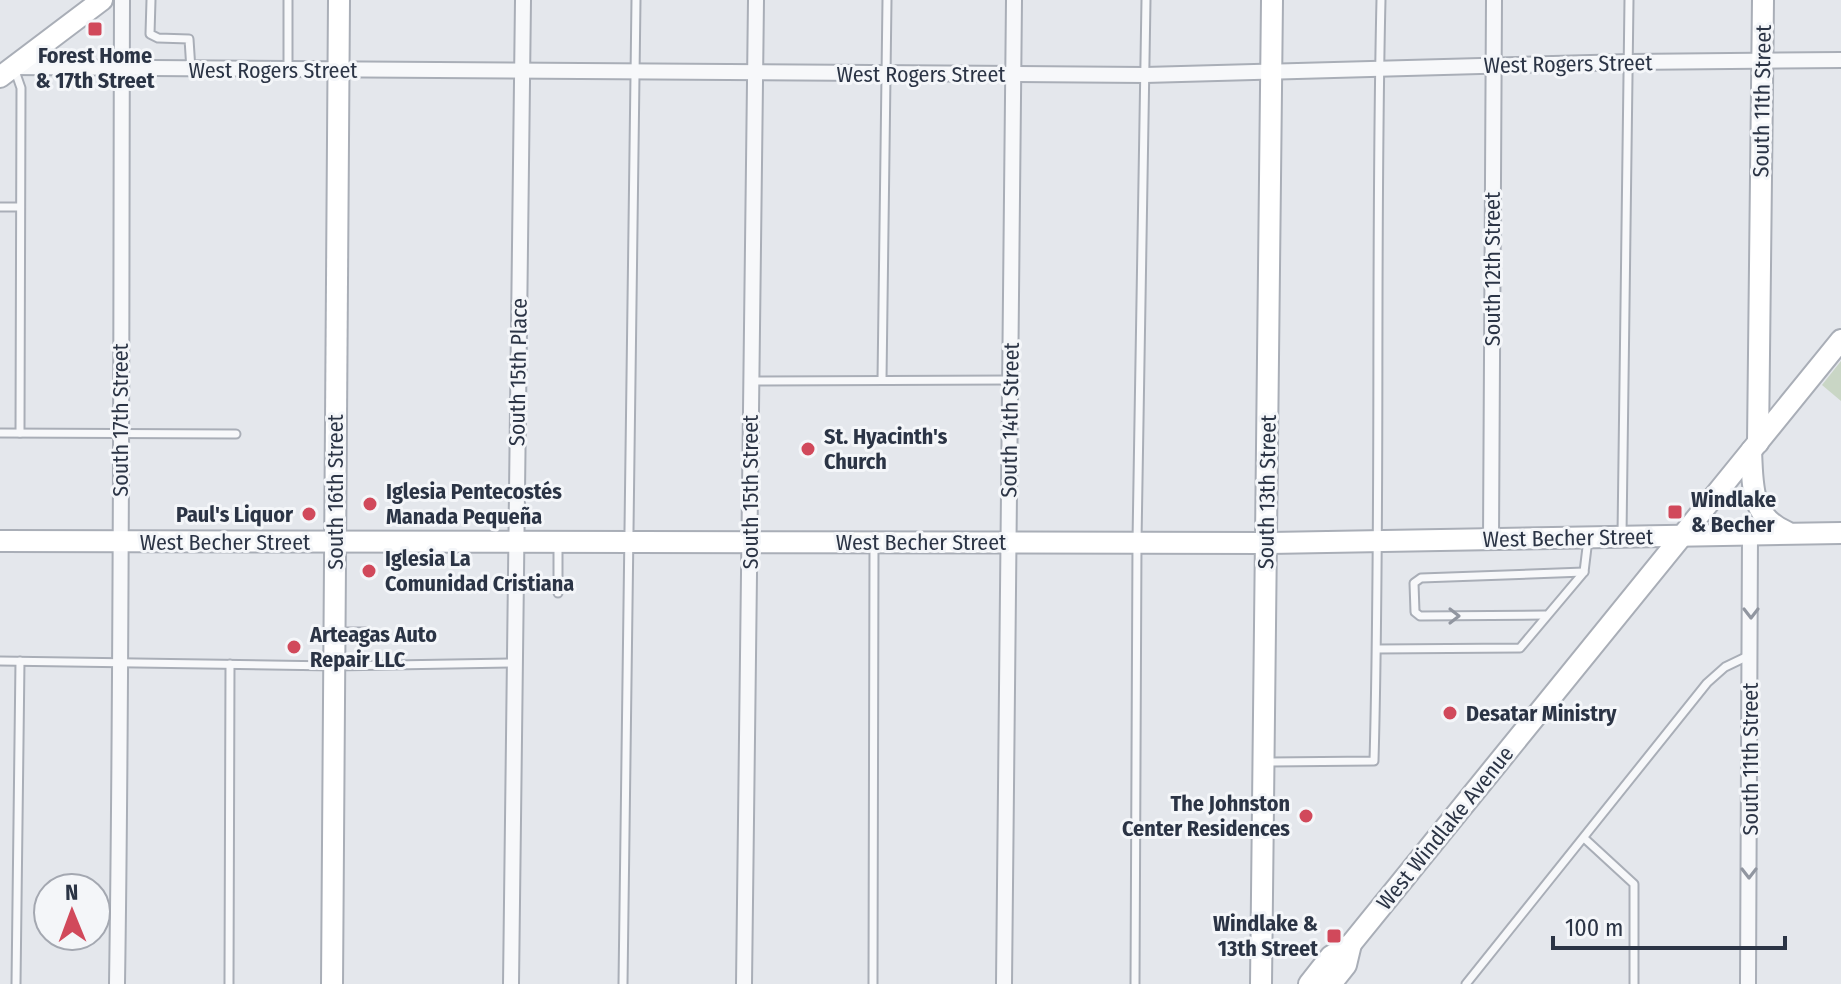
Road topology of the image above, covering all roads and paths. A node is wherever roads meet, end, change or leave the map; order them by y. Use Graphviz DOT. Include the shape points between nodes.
graph roads {
  1 [pos="102,0"];
  2 [pos="122,0"];
  3 [pos="151,0"];
  4 [pos="288,0"];
  5 [pos="339,0"];
  6 [pos="523,0"];
  7 [pos="636,0"];
  8 [pos="756,0"];
  9 [pos="887,0"];
  10 [pos="1014,0"];
  11 [pos="1146,0"];
  12 [pos="1272,0"];
  13 [pos="1381,0"];
  14 [pos="1494,0"];
  15 [pos="1629,0"];
  16 [pos="1763,0"];
  17 [pos="1841,60"];
  18 [pos="1629,62"];
  19 [pos="1762,62"];
  20 [pos="1493,66"];
  21 [pos="122,69"];
  22 [pos="1379,69"];
  23 [pos="5,70"];
  24 [pos="191,70"];
  25 [pos="288,70"];
  26 [pos="338,71"];
  27 [pos="521,71"];
  28 [pos="635,72"];
  29 [pos="1271,72"];
  30 [pos="755,73"];
  31 [pos="1013,74"];
  32 [pos="886,75"];
  33 [pos="1145,75"];
  34 [pos="0,207"];
  35 [pos="20,207"];
  36 [pos="1841,340"];
  37 [pos="882,380"];
  38 [pos="1010,380"];
  39 [pos="750,381"];
  40 [pos="120,432"];
  41 [pos="0,433"];
  42 [pos="20,433"];
  43 [pos="236,434"];
  44 [pos="1754,447"];
  45 [pos="1841,533"];
  46 [pos="1791,534"];
  47 [pos="1750,535"];
  48 [pos="1680,536"];
  49 [pos="1588,537"];
  50 [pos="1622,537"];
  51 [pos="1491,539"];
  52 [pos="0,541"];
  53 [pos="335,541"];
  54 [pos="517,541"];
  55 [pos="558,541"];
  56 [pos="629,541"];
  57 [pos="750,541"];
  58 [pos="1137,541"];
  59 [pos="1376,541"];
  60 [pos="120,542"];
  61 [pos="874,542"];
  62 [pos="1008,542"];
  63 [pos="1266,543"];
  64 [pos="1584,572"];
  65 [pos="558,593"];
  66 [pos="1545,615"];
  67 [pos="335,632"];
  68 [pos="369,632"];
  69 [pos="1377,649"];
  70 [pos="1751,655"];
  71 [pos="0,661"];
  72 [pos="20,661"];
  73 [pos="122,662"];
  74 [pos="515,663"];
  75 [pos="230,664"];
  76 [pos="334,666"];
  77 [pos="1264,762"];
  78 [pos="1584,838"];
  79 [pos="1351,944"];
  80 [pos="16,984"];
  81 [pos="117,984"];
  82 [pos="229,984"];
  83 [pos="332,984"];
  84 [pos="511,984"];
  85 [pos="623,984"];
  86 [pos="744,984"];
  87 [pos="873,984"];
  88 [pos="1004,984"];
  89 [pos="1135,984"];
  90 [pos="1261,984"];
  91 [pos="1309,984"];
  92 [pos="1331,984"];
  93 [pos="1466,984"];
  94 [pos="1634,984"];
  95 [pos="1748,984"];
  1 -- 23 [label="street"];
  2 -- 21 [label="street, South 17th Street"];
  3 -- 24 [label="lane" via="150,34 189,39"];
  4 -- 25 [label="lane"];
  5 -- 26 [label="street, South 16th Street"];
  6 -- 27 [label="street, South 15th Place"];
  7 -- 28 [label="lane"];
  8 -- 30 [label="street, South 15th Street"];
  9 -- 32 [label="lane"];
  10 -- 31 [label="street, South 14th Street"];
  11 -- 33 [label="lane"];
  12 -- 29 [label="street, South 13th Street"];
  13 -- 22 [label="lane"];
  14 -- 20 [label="street, South 12th Street"];
  15 -- 18 [label="lane"];
  16 -- 19 [label="street, South 11th Street"];
  17 -- 19 [label="street, West Rogers Street"];
  18 -- 19 [label="street, West Rogers Street"];
  18 -- 20 [label="street, West Rogers Street"];
  18 -- 50 [label="lane"];
  19 -- 44 [label="street, South 11th Street"];
  20 -- 22 [label="street, West Rogers Street"];
  20 -- 51 [label="street, South 12th Street"];
  21 -- 23 [label="street, West Rogers Street"];
  21 -- 24 [label="street, West Rogers Street"];
  21 -- 40 [label="street, South 17th Street"];
  22 -- 29 [label="street, West Rogers Street"];
  22 -- 59 [label="lane"];
  23 -- 35 [label="lane" via="21,88"];
  24 -- 25 [label="street, West Rogers Street"];
  25 -- 26 [label="street, West Rogers Street"];
  26 -- 27 [label="street, West Rogers Street"];
  26 -- 53 [label="street, South 16th Street"];
  27 -- 28 [label="street, West Rogers Street"];
  27 -- 54 [label="street, South 15th Place"];
  28 -- 30 [label="street, West Rogers Street"];
  28 -- 56 [label="lane"];
  29 -- 33 [label="street, West Rogers Street"];
  29 -- 63 [label="street, South 13th Street"];
  30 -- 32 [label="street, West Rogers Street"];
  30 -- 39 [label="street, South 15th Street"];
  31 -- 32 [label="street, West Rogers Street"];
  31 -- 33 [label="street, West Rogers Street"];
  31 -- 38 [label="street, South 14th Street"];
  32 -- 37 [label="lane"];
  33 -- 58 [label="lane"];
  34 -- 35 [label="lane"];
  35 -- 42 [label="lane"];
  36 -- 44 [label="street, West Windlake Avenue"];
  37 -- 38 [label="lane"];
  37 -- 39 [label="lane"];
  38 -- 62 [label="street, South 14th Street"];
  39 -- 57 [label="street, South 15th Street"];
  40 -- 42 [label="lane"];
  40 -- 43 [label="lane"];
  40 -- 60 [label="street, South 17th Street"];
  41 -- 42 [label="lane"];
  44 -- 46 [label="street, South 11th Street" via="1757,505 1770,524"];
  44 -- 48 [label="street, West Windlake Avenue"];
  45 -- 46 [label="street, West Becher Street"];
  46 -- 47 [label="street, West Becher Street"];
  47 -- 48 [label="street, West Becher Street"];
  47 -- 70 [label="street, South 11th Street, one-way"];
  48 -- 50 [label="street, West Becher Street"];
  48 -- 79 [label="street, West Windlake Avenue"];
  49 -- 50 [label="street, West Becher Street"];
  49 -- 51 [label="street, West Becher Street"];
  49 -- 64 [label="lane"];
  51 -- 59 [label="street, West Becher Street"];
  52 -- 60 [label="street, West Becher Street"];
  53 -- 54 [label="street, West Becher Street"];
  53 -- 60 [label="street, West Becher Street"];
  53 -- 67 [label="street, South 16th Street"];
  54 -- 55 [label="street, West Becher Street"];
  54 -- 74 [label="street, South 15th Place"];
  55 -- 56 [label="street, West Becher Street"];
  55 -- 65 [label="lane"];
  56 -- 57 [label="street, West Becher Street"];
  56 -- 85 [label="lane"];
  57 -- 61 [label="street, West Becher Street"];
  57 -- 86 [label="street, South 15th Street"];
  58 -- 62 [label="street, West Becher Street"];
  58 -- 63 [label="street, West Becher Street"];
  58 -- 89 [label="lane"];
  59 -- 63 [label="street, West Becher Street"];
  59 -- 69 [label="lane"];
  60 -- 73 [label="street, South 17th Street"];
  61 -- 62 [label="street, West Becher Street"];
  61 -- 87 [label="lane"];
  62 -- 88 [label="street, South 14th Street"];
  63 -- 77 [label="street, South 13th Street"];
  64 -- 66 [label="lane"];
  64 -- 66 [label="lane, one-way" via="1421,578 1414,583 1415,612 1420,616"];
  66 -- 69 [label="lane" via="1520,648"];
  67 -- 68 [label="lane"];
  67 -- 76 [label="street, South 16th Street"];
  69 -- 77 [label="lane" via="1374,761"];
  70 -- 78 [label="lane" via="1707,683"];
  70 -- 95 [label="street, South 11th Street, one-way"];
  71 -- 72 [label="lane"];
  72 -- 73 [label="lane"];
  72 -- 80 [label="lane"];
  73 -- 75 [label="lane"];
  73 -- 81 [label="street, South 17th Street"];
  74 -- 76 [label="lane"];
  74 -- 84 [label="street, South 15th Place"];
  75 -- 76 [label="lane"];
  75 -- 82 [label="lane"];
  76 -- 83 [label="street, South 16th Street"];
  77 -- 90 [label="street, South 13th Street"];
  78 -- 93 [label="lane"];
  78 -- 94 [label="lane" via="1634,884"];
  79 -- 91 [label="street, West Windlake Avenue" via="1331,956"];
  79 -- 92 [label="street, West Windlake Avenue" via="1346,965"];
}
